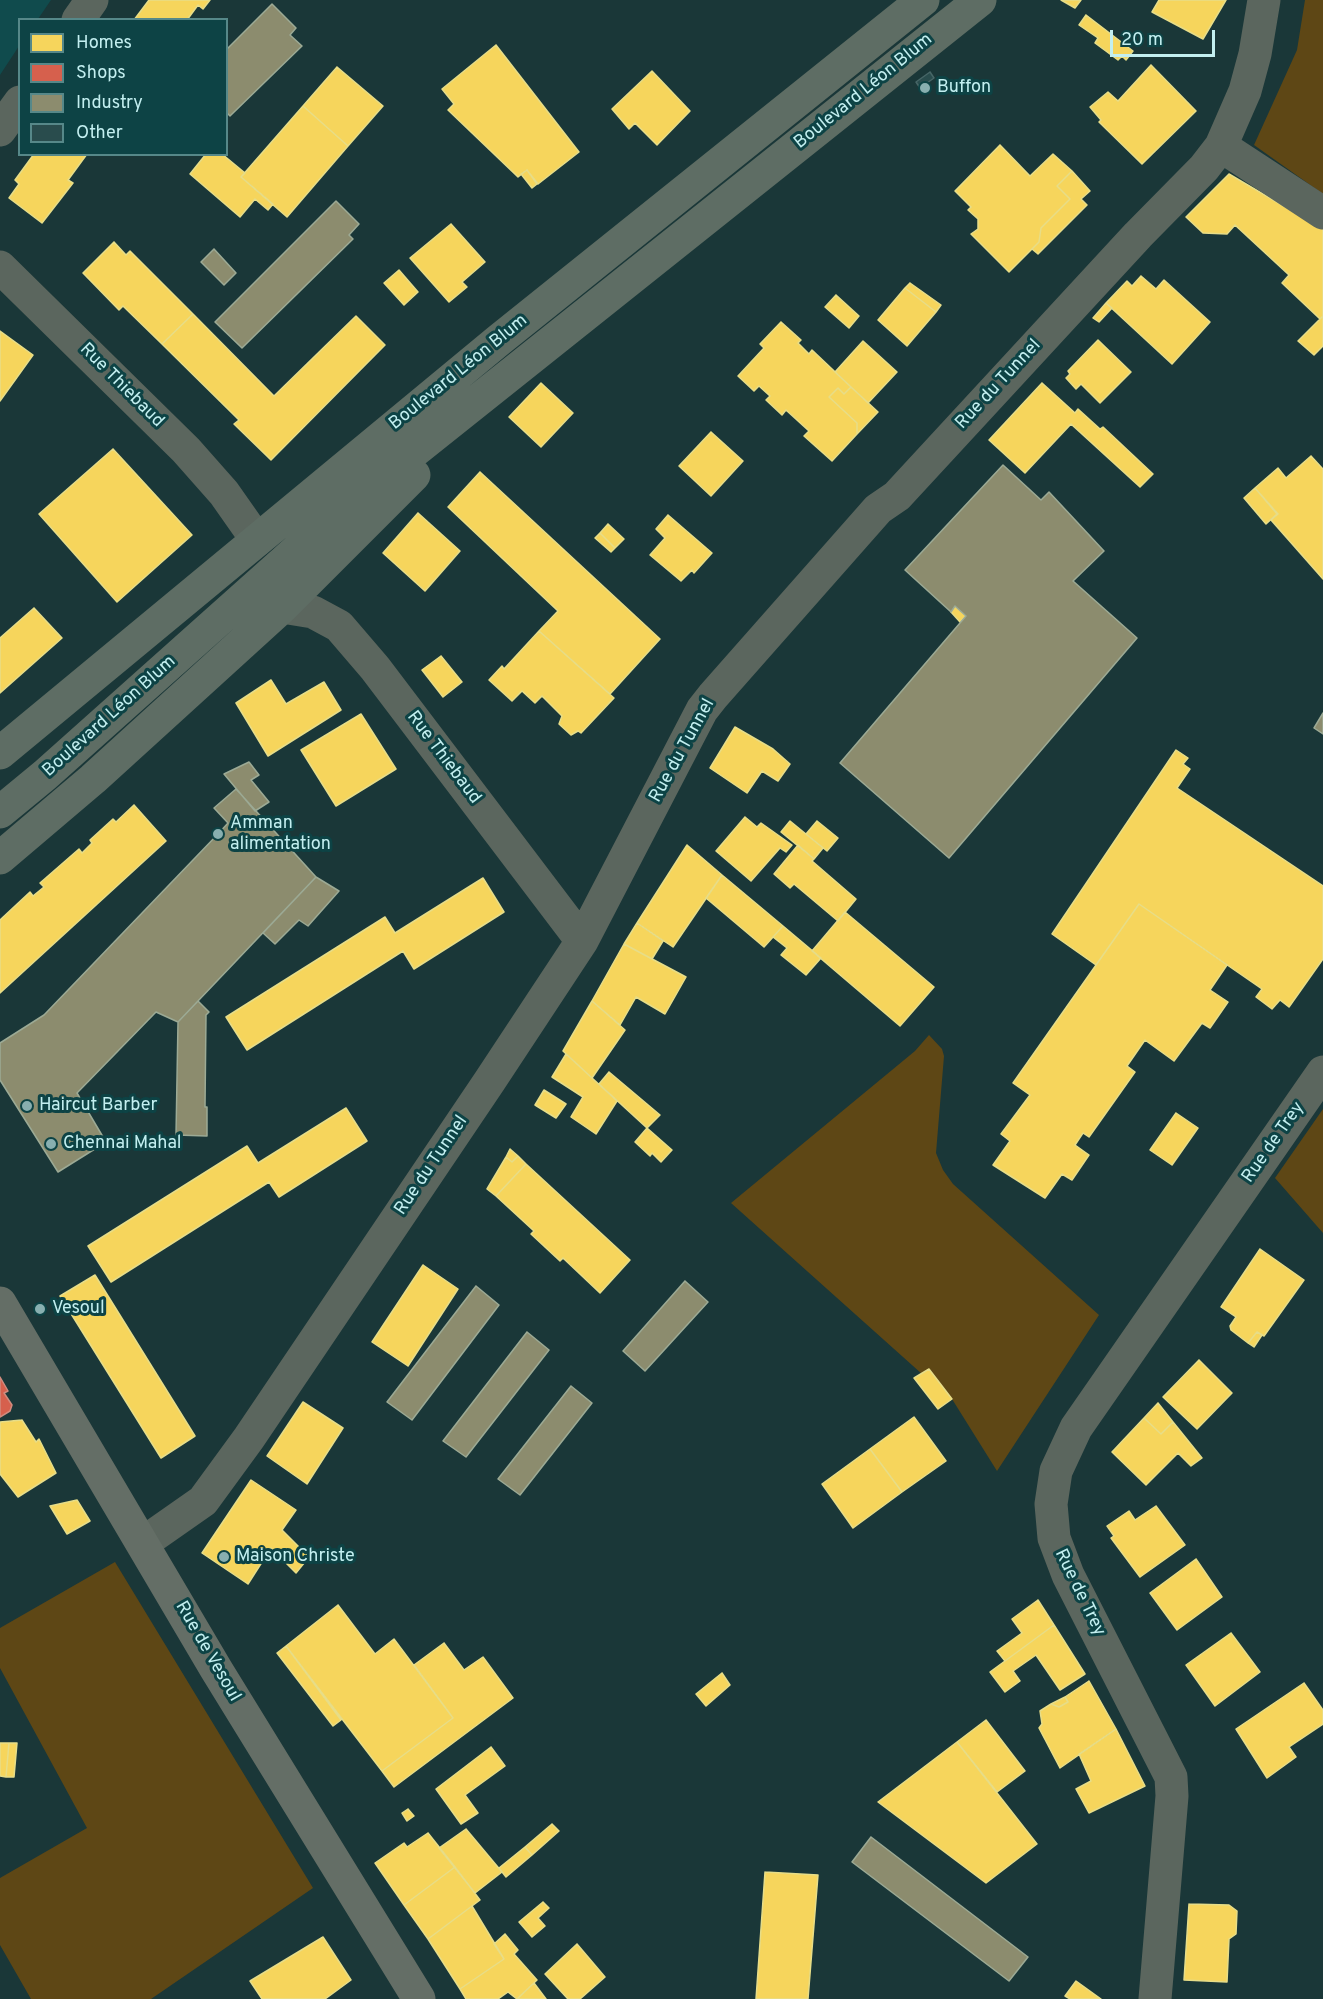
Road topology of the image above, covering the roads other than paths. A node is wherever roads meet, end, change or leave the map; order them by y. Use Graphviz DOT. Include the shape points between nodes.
graph roads {
  1 [pos="92,0"];
  2 [pos="923,0"];
  3 [pos="980,0"];
  4 [pos="1264,0"];
  5 [pos="79,18"];
  6 [pos="18,105"];
  7 [pos="0,130"];
  8 [pos="1221,146"];
  9 [pos="1323,213"];
  10 [pos="0,267"];
  11 [pos="498,340"];
  12 [pos="524,365"];
  13 [pos="353,500"];
  14 [pos="257,540"];
  15 [pos="282,607"];
  16 [pos="0,753"];
  17 [pos="0,812"];
  18 [pos="0,858"];
  19 [pos="582,941"];
  20 [pos="1323,1072"];
  21 [pos="0,1303"];
  22 [pos="143,1543"];
  23 [pos="419,1999"];
  24 [pos="1155,1999"];
  1 -- 5 [label="street"];
  2 -- 11 [label="main road, Boulevard Léon Blum"];
  3 -- 12 [label="main road, Boulevard Léon Blum"];
  4 -- 8 [label="street, Rue du Tunnel" via="1245,91"];
  6 -- 7 [label="street"];
  8 -- 9 [label="street"];
  8 -- 19 [label="street, Rue du Tunnel" via="897,496 878,509 702,710"];
  10 -- 14 [label="street, Rue Thiebaud" via="225,493"];
  11 -- 13 [label="main road"];
  11 -- 14 [label="main road, Boulevard Léon Blum"];
  12 -- 13 [label="main road"];
  12 -- 15 [label="main road"];
  13 -- 17 [label="main road, Boulevard Léon Blum"];
  14 -- 16 [label="main road, Boulevard Léon Blum"];
  15 -- 18 [label="main road"];
  15 -- 19 [label="street, Rue Thiebaud" via="313,612 339,626"];
  19 -- 22 [label="street, Rue du Tunnel" via="243,1447 203,1501"];
  20 -- 24 [label="street, Rue de Trey" via="1076,1428 1056,1471 1051,1504 1054,1538 1068,1575 1171,1777"];
  21 -- 22 [label="main road, Rue de Vesoul"];
  22 -- 23 [label="main road, Rue de Vesoul" via="216,1670"];
}
